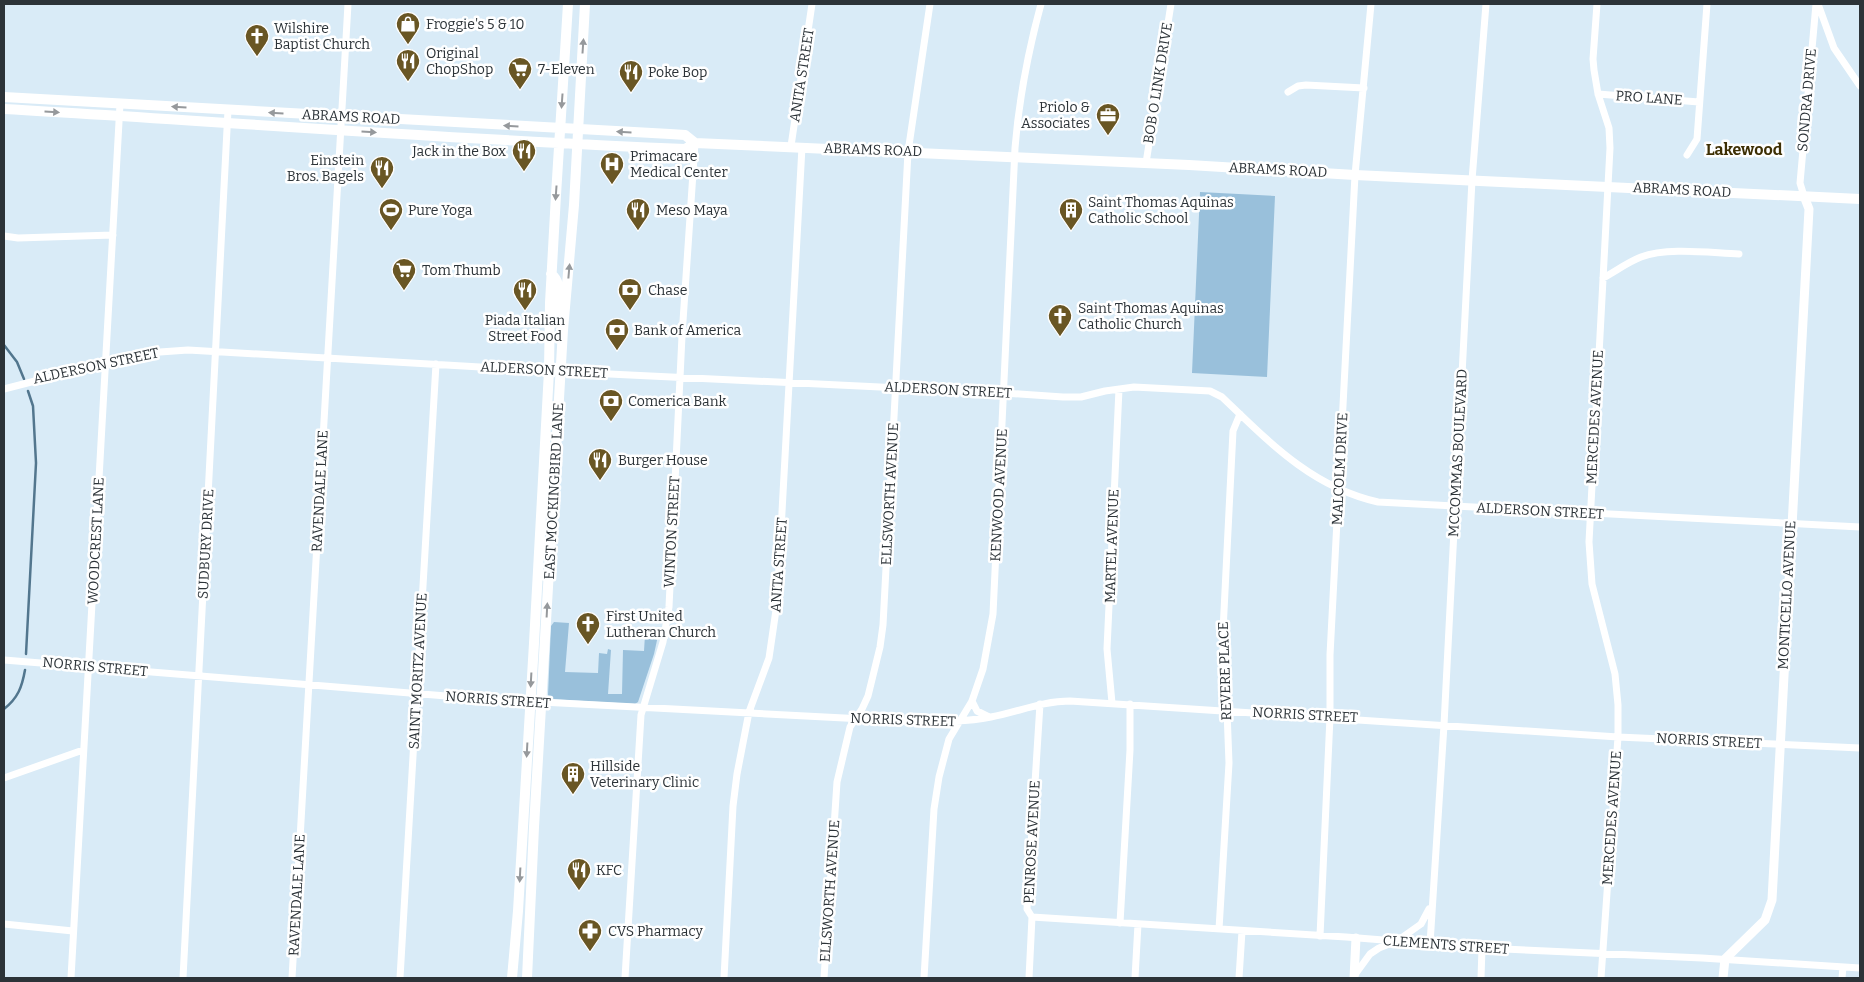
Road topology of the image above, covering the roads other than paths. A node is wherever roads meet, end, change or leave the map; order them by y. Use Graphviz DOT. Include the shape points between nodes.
graph roads {
  1 [pos="342,4"];
  2 [pos="348,4"];
  3 [pos="568,4"];
  4 [pos="585,4"];
  5 [pos="812,4"];
  6 [pos="930,4"];
  7 [pos="1041,4"];
  8 [pos="1171,4"];
  9 [pos="1371,4"];
  10 [pos="1486,4"];
  11 [pos="1597,4"];
  12 [pos="1707,4"];
  13 [pos="1817,4"];
  14 [pos="1860,86"];
  15 [pos="1364,88"];
  16 [pos="1288,92"];
  17 [pos="1598,94"];
  18 [pos="4,97"];
  19 [pos="1699,102"];
  20 [pos="120,104"];
  21 [pos="4,109"];
  22 [pos="228,110"];
  23 [pos="120,115"];
  24 [pos="342,117"];
  25 [pos="424,121"];
  26 [pos="228,122"];
  27 [pos="560,128"];
  28 [pos="577,129"];
  29 [pos="341,130"];
  30 [pos="424,135"];
  31 [pos="695,142"];
  32 [pos="559,144"];
  33 [pos="577,144"];
  34 [pos="791,146"];
  35 [pos="802,147"];
  36 [pos="908,152"];
  37 [pos="1687,155"];
  38 [pos="1015,157"];
  39 [pos="1146,163"];
  40 [pos="1356,175"];
  41 [pos="1472,180"];
  42 [pos="1608,187"];
  43 [pos="1804,196"];
  44 [pos="1860,199"];
  45 [pos="113,235"];
  46 [pos="4,236"];
  47 [pos="1739,254"];
  48 [pos="551,274"];
  49 [pos="1603,278"];
  50 [pos="563,330"];
  51 [pos="215,351"];
  52 [pos="327,357"];
  53 [pos="105,364"];
  54 [pos="436,364"];
  55 [pos="549,371"];
  56 [pos="560,372"];
  57 [pos="680,377"];
  58 [pos="789,382"];
  59 [pos="4,388"];
  60 [pos="896,388"];
  61 [pos="1119,388"];
  62 [pos="1003,392"];
  63 [pos="1240,414"];
  64 [pos="1338,489"];
  65 [pos="1454,506"];
  66 [pos="1589,514"];
  67 [pos="1791,524"];
  68 [pos="1860,527"];
  69 [pos="4,660"];
  70 [pos="89,667"];
  71 [pos="200,676"];
  72 [pos="309,684"];
  73 [pos="416,694"];
  74 [pos="972,701"];
  75 [pos="530,702"];
  76 [pos="541,703"];
  77 [pos="1112,703"];
  78 [pos="1040,704"];
  79 [pos="1130,704"];
  80 [pos="642,708"];
  81 [pos="1227,711"];
  82 [pos="749,712"];
  83 [pos="1330,717"];
  84 [pos="856,718"];
  85 [pos="989,718"];
  86 [pos="958,723"];
  87 [pos="1444,725"];
  88 [pos="1618,737"];
  89 [pos="1780,744"];
  90 [pos="1860,748"];
  91 [pos="83,750"];
  92 [pos="4,778"];
  93 [pos="523,827"];
  94 [pos="534,827"];
  95 [pos="1432,902"];
  96 [pos="518,911"];
  97 [pos="530,912"];
  98 [pos="1032,917"];
  99 [pos="1120,923"];
  100 [pos="4,924"];
  101 [pos="1138,924"];
  102 [pos="1219,929"];
  103 [pos="73,931"];
  104 [pos="1242,931"];
  105 [pos="1320,936"];
  106 [pos="1356,938"];
  107 [pos="1397,941"];
  108 [pos="1430,944"];
  109 [pos="1482,948"];
  110 [pos="1602,954"];
  111 [pos="1725,959"];
  112 [pos="1843,967"];
  113 [pos="1860,968"];
  114 [pos="1354,977"];
  115 [pos="71,978"];
  116 [pos="183,978"];
  117 [pos="292,978"];
  118 [pos="400,978"];
  119 [pos="512,978"];
  120 [pos="527,978"];
  121 [pos="625,978"];
  122 [pos="724,978"];
  123 [pos="824,978"];
  124 [pos="924,978"];
  125 [pos="1029,978"];
  126 [pos="1135,978"];
  127 [pos="1240,978"];
  128 [pos="1481,978"];
  129 [pos="1601,978"];
  130 [pos="1723,978"];
  131 [pos="1842,978"];
  1 -- 2 [label="street"];
  2 -- 24 [label="street, RAVENDALE LANE"];
  3 -- 27 [label="main road, EAST MOCKINGBIRD LANE, one-way"];
  28 -- 4 [label="main road, EAST MOCKINGBIRD LANE, one-way"];
  5 -- 34 [label="street, ANITA STREET"];
  6 -- 36 [label="street, ELLSWORTH AVENUE"];
  7 -- 38 [label="street, KENWOOD AVENUE" via="1026,63"];
  8 -- 39 [label="street, BOB O LINK DRIVE"];
  9 -- 15 [label="street, MALCOLM DRIVE"];
  10 -- 41 [label="street, MCCOMMAS BOULEVARD"];
  11 -- 17 [label="street, MERCEDES AVENUE" via="1593,59"];
  12 -- 19 [label="street"];
  13 -- 14 [label="street" via="1834,48"];
  13 -- 43 [label="street, SONDRA DRIVE" via="1800,183"];
  15 -- 16 [label="street" via="1306,84"];
  15 -- 40 [label="street, MALCOLM DRIVE"];
  17 -- 19 [label="street, PRO LANE"];
  17 -- 42 [label="street, MERCEDES AVENUE" via="1609,128"];
  18 -- 20 [label="main road, ABRAMS ROAD"];
  19 -- 37 [label="street" via="1697,140"];
  22 -- 20 [label="main road, ABRAMS ROAD, one-way"];
  20 -- 23 [label="street, WOODCREST LANE"];
  21 -- 23 [label="main road, ABRAMS ROAD, one-way"];
  24 -- 22 [label="main road, ABRAMS ROAD, one-way"];
  22 -- 26 [label="street, SUDBURY DRIVE"];
  23 -- 26 [label="main road, ABRAMS ROAD"];
  23 -- 45 [label="street, WOODCREST LANE"];
  24 -- 25 [label="main road, ABRAMS ROAD"];
  24 -- 29 [label="street, RAVENDALE LANE"];
  27 -- 25 [label="main road, ABRAMS ROAD, one-way"];
  25 -- 30 [label="main road"];
  26 -- 29 [label="main road, ABRAMS ROAD"];
  26 -- 51 [label="street, SUDBURY DRIVE"];
  27 -- 28 [label="main road, ABRAMS ROAD"];
  27 -- 32 [label="main road, EAST MOCKINGBIRD LANE"];
  31 -- 28 [label="main road, ABRAMS ROAD, one-way" via="685,135"];
  28 -- 33 [label="main road, EAST MOCKINGBIRD LANE"];
  29 -- 30 [label="main road, ABRAMS ROAD, one-way"];
  29 -- 52 [label="street, RAVENDALE LANE"];
  30 -- 32 [label="main road, ABRAMS ROAD"];
  31 -- 33 [label="main road, ABRAMS ROAD" via="685,149"];
  31 -- 34 [label="main road, ABRAMS ROAD"];
  31 -- 57 [label="street, WINTON STREET"];
  32 -- 33 [label="main road, ABRAMS ROAD"];
  32 -- 48 [label="main road, EAST MOCKINGBIRD LANE, one-way"];
  50 -- 33 [label="main road, EAST MOCKINGBIRD LANE, one-way"];
  34 -- 35 [label="main road, ABRAMS ROAD"];
  35 -- 36 [label="main road, ABRAMS ROAD"];
  35 -- 58 [label="street, ANITA STREET"];
  36 -- 38 [label="main road, ABRAMS ROAD"];
  36 -- 60 [label="street, ELLSWORTH AVENUE"];
  38 -- 39 [label="main road, ABRAMS ROAD"];
  38 -- 62 [label="street, KENWOOD AVENUE"];
  39 -- 40 [label="main road, ABRAMS ROAD"];
  40 -- 41 [label="main road, ABRAMS ROAD"];
  40 -- 64 [label="street, MALCOLM DRIVE"];
  41 -- 42 [label="main road, ABRAMS ROAD"];
  41 -- 65 [label="street, MCCOMMAS BOULEVARD"];
  42 -- 43 [label="main road, ABRAMS ROAD"];
  42 -- 49 [label="street, MERCEDES AVENUE"];
  43 -- 44 [label="main road, ABRAMS ROAD"];
  43 -- 67 [label="street, MONTICELLO AVENUE" via="1809,209"];
  45 -- 46 [label="street"];
  45 -- 53 [label="street, WOODCREST LANE"];
  47 -- 49 [label="street" via="1656,253 1626,264"];
  48 -- 50 [label="main road" via="558,284 557,307"];
  48 -- 55 [label="main road, EAST MOCKINGBIRD LANE"];
  49 -- 66 [label="street, MERCEDES AVENUE"];
  50 -- 56 [label="main road, EAST MOCKINGBIRD LANE"];
  51 -- 52 [label="street, ALDERSON STREET"];
  51 -- 53 [label="street, ALDERSON STREET" via="160,352"];
  51 -- 71 [label="street, SUDBURY DRIVE"];
  52 -- 54 [label="street, ALDERSON STREET"];
  52 -- 72 [label="street, RAVENDALE LANE"];
  53 -- 59 [label="street, ALDERSON STREET"];
  53 -- 70 [label="street, WOODCREST LANE"];
  54 -- 55 [label="street, ALDERSON STREET"];
  54 -- 73 [label="street, SAINT MORITZ AVENUE"];
  55 -- 56 [label="street, ALDERSON STREET"];
  55 -- 75 [label="main road, EAST MOCKINGBIRD LANE, one-way"];
  56 -- 57 [label="street, ALDERSON STREET"];
  76 -- 56 [label="main road, EAST MOCKINGBIRD LANE, one-way"];
  57 -- 58 [label="street, ALDERSON STREET"];
  57 -- 80 [label="street, WINTON STREET" via="669,607 663,642"];
  58 -- 60 [label="street, ALDERSON STREET"];
  58 -- 82 [label="street, ANITA STREET" via="774,633 769,658"];
  60 -- 62 [label="street, ALDERSON STREET"];
  60 -- 84 [label="street, ELLSWORTH AVENUE" via="882,632 868,696"];
  61 -- 62 [label="street, ALDERSON STREET" via="1081,397"];
  61 -- 63 [label="street, ALDERSON STREET" via="1210,391 1222,397"];
  61 -- 77 [label="street, MARTEL AVENUE" via="1108,650"];
  62 -- 74 [label="street, KENWOOD AVENUE" via="993,614 983,669"];
  63 -- 64 [label="street, ALDERSON STREET" via="1314,477"];
  63 -- 81 [label="street, REVERE PLACE" via="1233,431 1222,631"];
  64 -- 65 [label="street, ALDERSON STREET" via="1378,502"];
  64 -- 83 [label="street, MALCOLM DRIVE"];
  65 -- 66 [label="street, ALDERSON STREET"];
  65 -- 87 [label="street, MCCOMMAS BOULEVARD"];
  66 -- 67 [label="street, ALDERSON STREET"];
  66 -- 88 [label="street, MERCEDES AVENUE" via="1592,584 1616,674"];
  67 -- 68 [label="street, ALDERSON STREET"];
  67 -- 89 [label="street, MONTICELLO AVENUE"];
  69 -- 70 [label="street, NORRIS STREET"];
  70 -- 71 [label="street, NORRIS STREET"];
  70 -- 91 [label="street, WOODCREST LANE"];
  71 -- 72 [label="street, NORRIS STREET"];
  71 -- 116 [label="street, SUDBURY DRIVE"];
  72 -- 73 [label="street, NORRIS STREET"];
  72 -- 117 [label="street, RAVENDALE LANE"];
  73 -- 75 [label="street, NORRIS STREET"];
  73 -- 118 [label="street, SAINT MORITZ AVENUE"];
  74 -- 85 [label="street" via="977,711"];
  74 -- 86 [label="street, KENWOOD AVENUE"];
  75 -- 76 [label="street, NORRIS STREET"];
  75 -- 93 [label="main road, EAST MOCKINGBIRD LANE, one-way"];
  76 -- 80 [label="street, NORRIS STREET"];
  76 -- 94 [label="main road, EAST MOCKINGBIRD LANE"];
  77 -- 78 [label="street, NORRIS STREET" via="1054,701"];
  77 -- 79 [label="street, NORRIS STREET"];
  78 -- 85 [label="street, NORRIS STREET"];
  78 -- 98 [label="street, PENROSE AVENUE" via="1027,908"];
  79 -- 81 [label="street, NORRIS STREET"];
  79 -- 99 [label="street"];
  80 -- 82 [label="street, NORRIS STREET"];
  80 -- 121 [label="street, WINTON STREET"];
  81 -- 83 [label="street, NORRIS STREET"];
  81 -- 102 [label="street, REVERE PLACE" via="1228,763"];
  82 -- 84 [label="street, NORRIS STREET"];
  82 -- 122 [label="street, ANITA STREET" via="733,806"];
  83 -- 87 [label="street, NORRIS STREET"];
  83 -- 105 [label="street, MALCOLM DRIVE"];
  84 -- 86 [label="street, NORRIS STREET"];
  84 -- 123 [label="street, ELLSWORTH AVENUE" via="850,727 837,782"];
  85 -- 86 [label="street, NORRIS STREET"];
  86 -- 124 [label="street, KENWOOD AVENUE" via="944,753 934,809"];
  87 -- 88 [label="street, NORRIS STREET"];
  87 -- 95 [label="street, MCCOMMAS BOULEVARD"];
  88 -- 89 [label="street, NORRIS STREET"];
  88 -- 110 [label="street, MERCEDES AVENUE"];
  89 -- 90 [label="street, NORRIS STREET"];
  89 -- 111 [label="street, MONTICELLO AVENUE" via="1772,900 1764,920"];
  91 -- 92 [label="street"];
  91 -- 103 [label="street, WOODCREST LANE"];
  93 -- 94 [label="main road"];
  93 -- 96 [label="main road, EAST MOCKINGBIRD LANE, one-way"];
  94 -- 97 [label="main road, EAST MOCKINGBIRD LANE"];
  95 -- 107 [label="street, MCCOMMAS BOULEVARD" via="1421,924"];
  95 -- 108 [label="street, MCCOMMAS BOULEVARD"];
  96 -- 97 [label="main road"];
  96 -- 119 [label="main road, EAST MOCKINGBIRD LANE"];
  97 -- 120 [label="main road, EAST MOCKINGBIRD LANE"];
  98 -- 99 [label="street, CLEMENTS STREET"];
  98 -- 125 [label="street, PENROSE AVENUE"];
  99 -- 101 [label="street, CLEMENTS STREET"];
  100 -- 103 [label="street"];
  101 -- 102 [label="street, CLEMENTS STREET"];
  101 -- 126 [label="street"];
  102 -- 104 [label="street, CLEMENTS STREET"];
  103 -- 115 [label="street, WOODCREST LANE"];
  104 -- 105 [label="street, CLEMENTS STREET"];
  104 -- 127 [label="street"];
  105 -- 106 [label="street, CLEMENTS STREET"];
  106 -- 107 [label="street, CLEMENTS STREET"];
  106 -- 114 [label="street, MCCOMMAS BOULEVARD"];
  107 -- 108 [label="street, CLEMENTS STREET"];
  107 -- 114 [label="street, MCCOMMAS BOULEVARD" via="1370,954"];
  108 -- 109 [label="street, CLEMENTS STREET"];
  109 -- 110 [label="street, CLEMENTS STREET"];
  109 -- 128 [label="street"];
  110 -- 111 [label="street, CLEMENTS STREET"];
  110 -- 129 [label="street, MERCEDES AVENUE"];
  111 -- 112 [label="street, CLEMENTS STREET"];
  111 -- 130 [label="street"];
  112 -- 113 [label="street, CLEMENTS STREET"];
  112 -- 131 [label="street"];
}
